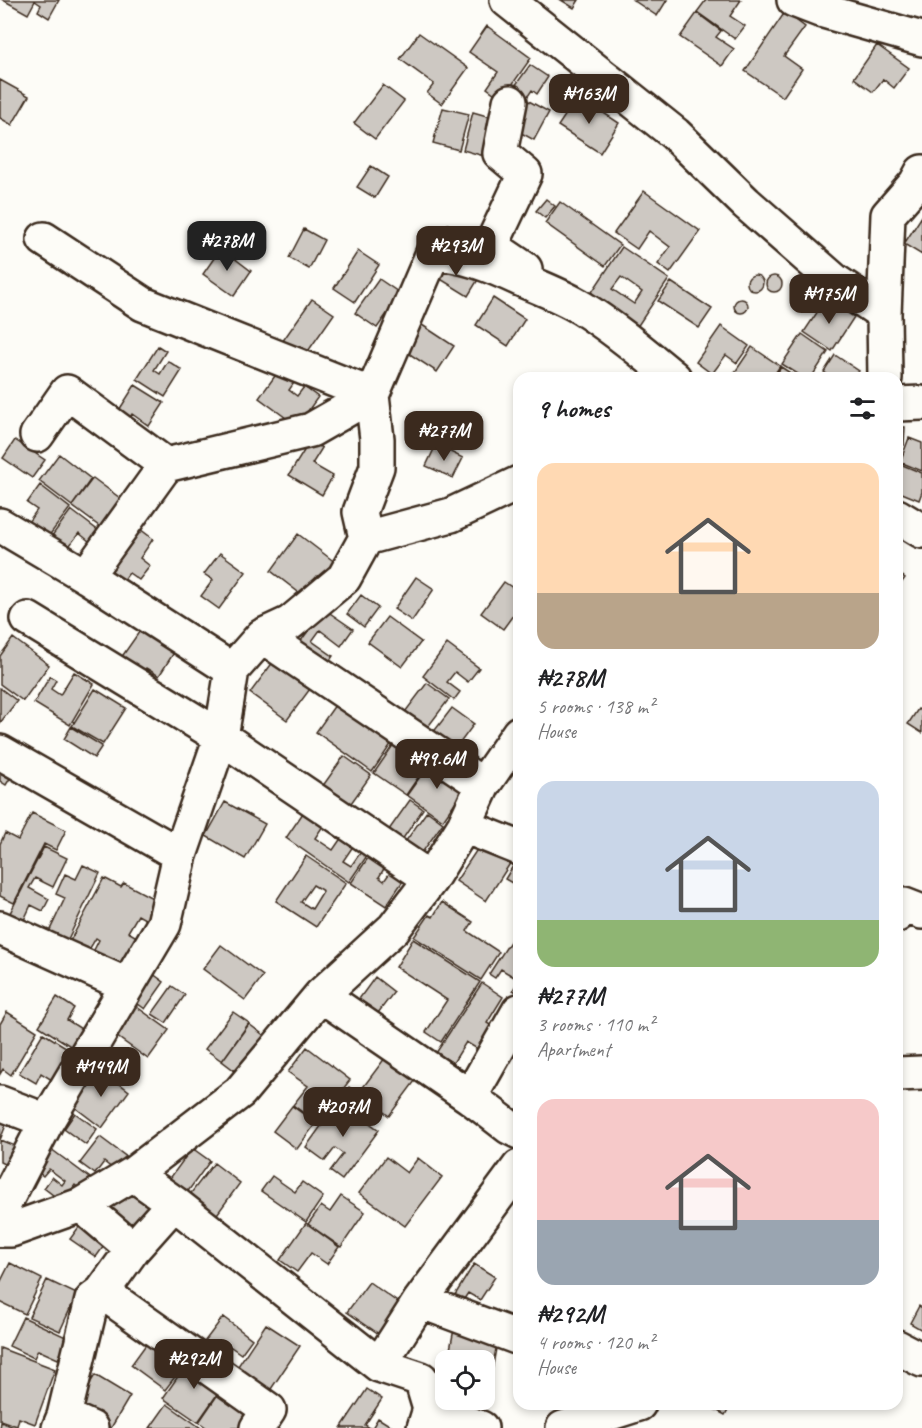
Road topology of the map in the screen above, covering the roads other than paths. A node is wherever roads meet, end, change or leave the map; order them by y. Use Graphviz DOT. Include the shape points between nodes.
graph roads {
  1 [pos="507,0"];
  2 [pos="814,3"];
  3 [pos="922,39"];
  4 [pos="510,102"];
  5 [pos="920,180"];
  6 [pos="44,239"];
  7 [pos="583,309"];
  8 [pos="884,314"];
  9 [pos="666,372"];
  10 [pos="885,372"];
  11 [pos="372,395"];
  12 [pos="922,403"];
  13 [pos="903,404"];
  14 [pos="37,435"];
  15 [pos="166,465"];
  16 [pos="513,486"];
  17 [pos="903,520"];
  18 [pos="0,525"];
  19 [pos="922,531"];
  20 [pos="366,538"];
  21 [pos="86,576"];
  22 [pos="28,619"];
  23 [pos="262,636"];
  24 [pos="231,670"];
  25 [pos="221,737"];
  26 [pos="513,742"];
  27 [pos="0,752"];
  28 [pos="483,785"];
  29 [pos="464,826"];
  30 [pos="513,846"];
  31 [pos="180,855"];
  32 [pos="431,879"];
  33 [pos="903,906"];
  34 [pos="922,912"];
  35 [pos="0,928"];
  36 [pos="127,985"];
  37 [pos="321,995"];
  38 [pos="513,1022"];
  39 [pos="922,1073"];
  40 [pos="903,1074"];
  41 [pos="470,1097"];
  42 [pos="0,1103"];
  43 [pos="47,1121"];
  44 [pos="513,1129"];
  45 [pos="133,1174"];
  46 [pos="513,1175"];
  47 [pos="174,1203"];
  48 [pos="81,1205"];
  49 [pos="0,1212"];
  50 [pos="0,1230"];
  51 [pos="133,1249"];
  52 [pos="102,1292"];
  53 [pos="420,1301"];
  54 [pos="513,1336"];
  55 [pos="903,1350"];
  56 [pos="922,1360"];
  57 [pos="380,1365"];
  58 [pos="620,1410"];
  59 [pos="652,1410"];
  60 [pos="427,1418"];
  61 [pos="71,1424"];
  62 [pos="257,1428"];
  63 [pos="481,1428"];
  64 [pos="563,1428"];
  65 [pos="645,1428"];
  1 -- 8 [label="street" via="675,134 835,281"];
  2 -- 3 [label="street"];
  4 -- 7 [label="street" via="500,153 525,174 491,246"];
  5 -- 8 [label="street" via="888,215"];
  6 -- 11 [label="street" via="143,304"];
  7 -- 9 [label="street"];
  7 -- 11 [label="street" via="503,271 433,253"];
  8 -- 10 [label="street"];
  11 -- 15 [label="street" via="311,430"];
  11 -- 20 [label="street" via="377,467 360,512"];
  12 -- 13 [label="street"];
  14 -- 15 [label="street" via="67,392"];
  15 -- 21 [label="street"];
  16 -- 20 [label="street" via="451,515"];
  17 -- 19 [label="street"];
  18 -- 21 [label="street"];
  20 -- 23 [label="street" via="344,578 291,623"];
  21 -- 24 [label="street"];
  22 -- 25 [label="street"];
  23 -- 24 [label="street"];
  23 -- 28 [label="street"];
  24 -- 25 [label="street"];
  25 -- 31 [label="street"];
  25 -- 32 [label="street"];
  26 -- 28 [label="street"];
  27 -- 31 [label="street"];
  28 -- 29 [label="street"];
  29 -- 30 [label="street"];
  29 -- 32 [label="street"];
  31 -- 36 [label="street" via="164,924"];
  32 -- 37 [label="street" via="394,928"];
  33 -- 34 [label="street"];
  35 -- 36 [label="street"];
  36 -- 43 [label="street"];
  37 -- 41 [label="street"];
  37 -- 45 [label="street" via="240,1092"];
  38 -- 41 [label="street"];
  39 -- 40 [label="street"];
  41 -- 44 [label="street"];
  42 -- 43 [label="street"];
  43 -- 49 [label="street"];
  45 -- 47 [label="street"];
  45 -- 48 [label="street"];
  46 -- 53 [label="street"];
  47 -- 51 [label="street"];
  47 -- 57 [label="street"];
  48 -- 50 [label="street" via="11,1230"];
  48 -- 51 [label="street"];
  51 -- 52 [label="street"];
  52 -- 61 [label="street" via="92,1300"];
  52 -- 62 [label="street" via="269,1410"];
  53 -- 54 [label="street"];
  53 -- 57 [label="street"];
  55 -- 56 [label="street"];
  57 -- 60 [label="street" via="421,1378"];
  58 -- 64 [label="street"];
  59 -- 65 [label="street"];
  60 -- 63 [label="street"];
}
